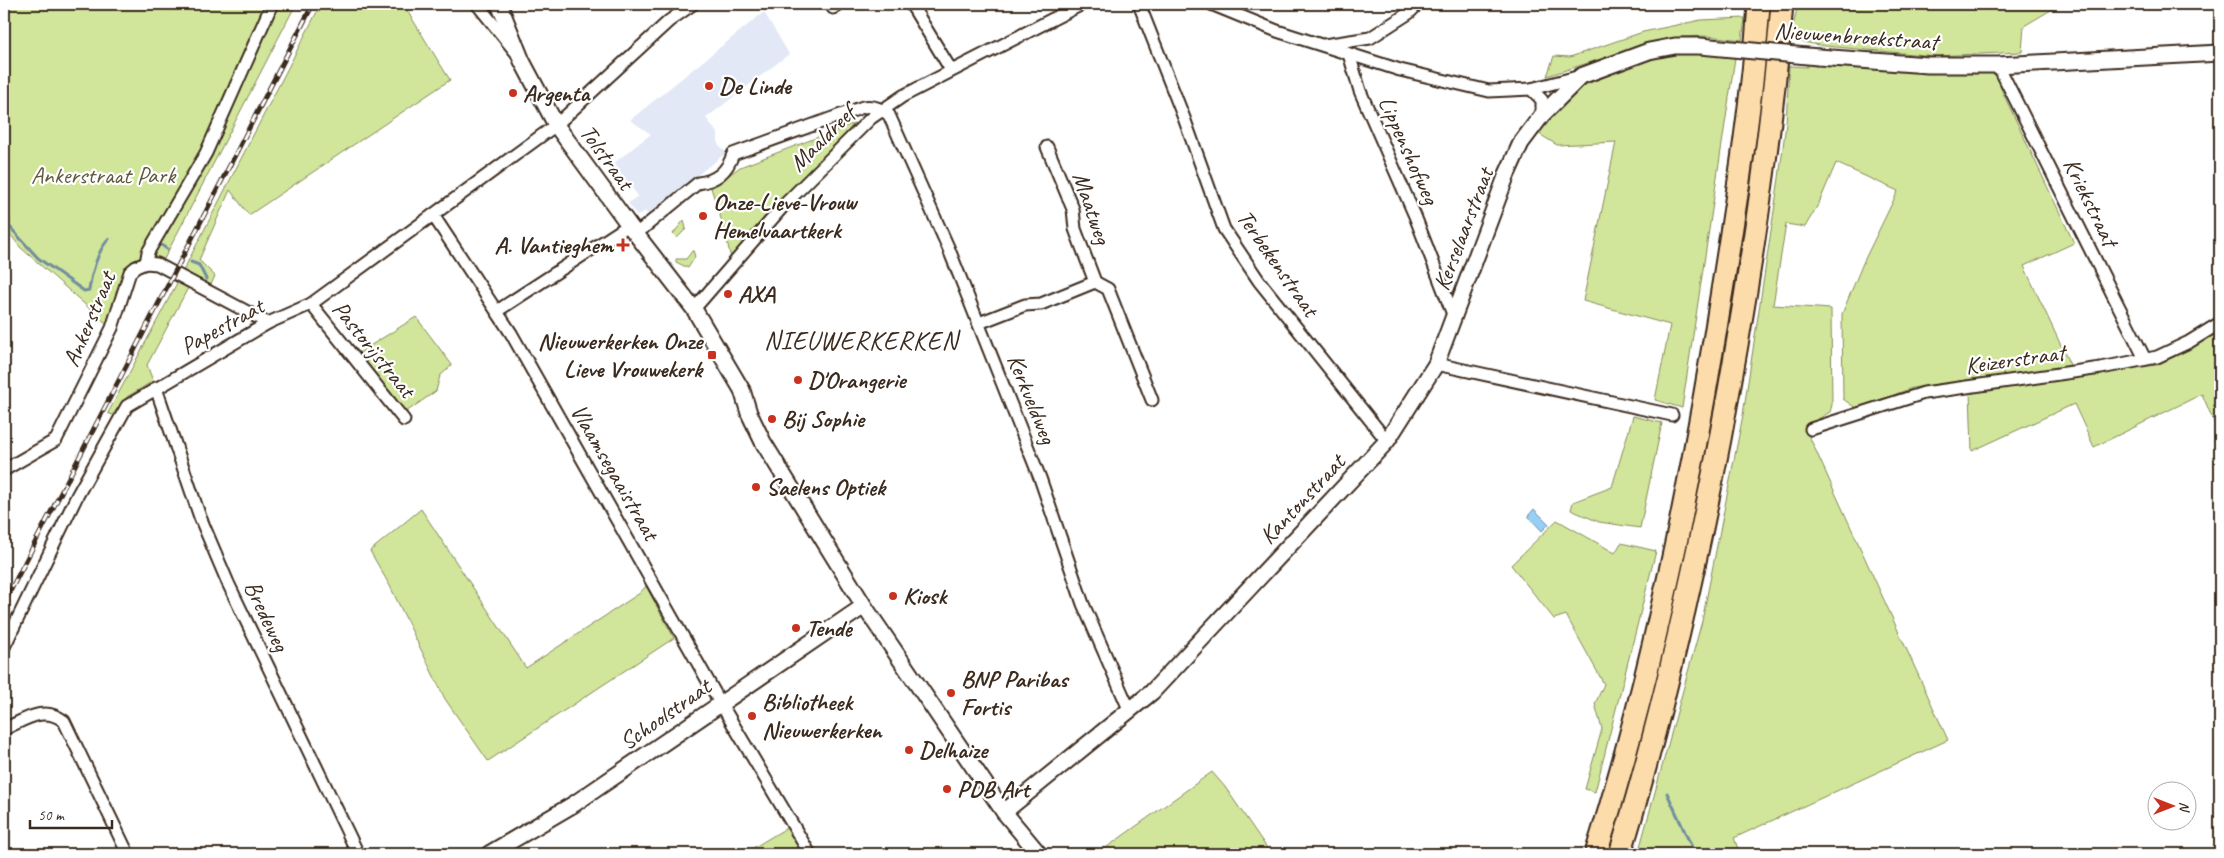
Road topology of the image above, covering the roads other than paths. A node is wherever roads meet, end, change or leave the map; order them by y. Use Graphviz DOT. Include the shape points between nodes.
graph roads {
  1 [pos="272,4"];
  2 [pos="477,4"];
  3 [pos="499,4"];
  4 [pos="692,4"];
  5 [pos="912,4"];
  6 [pos="1082,4"];
  7 [pos="1139,4"];
  8 [pos="1211,4"];
  9 [pos="1418,4"];
  10 [pos="1759,4"];
  11 [pos="1782,4"];
  12 [pos="1322,45"];
  13 [pos="2220,53"];
  14 [pos="1349,54"];
  15 [pos="522,61"];
  16 [pos="1998,65"];
  17 [pos="951,70"];
  18 [pos="1581,76"];
  19 [pos="1531,89"];
  20 [pos="883,110"];
  21 [pos="1542,114"];
  22 [pos="556,124"];
  23 [pos="1047,147"];
  24 [pos="433,216"];
  25 [pos="633,229"];
  26 [pos="146,263"];
  27 [pos="1095,282"];
  28 [pos="311,304"];
  29 [pos="694,309"];
  30 [pos="498,311"];
  31 [pos="1454,317"];
  32 [pos="268,323"];
  33 [pos="979,323"];
  34 [pos="2220,323"];
  35 [pos="2145,360"];
  36 [pos="1436,364"];
  37 [pos="156,388"];
  38 [pos="1152,400"];
  39 [pos="1672,415"];
  40 [pos="404,420"];
  41 [pos="1811,430"];
  42 [pos="1388,441"];
  43 [pos="4,470"];
  44 [pos="864,606"];
  45 [pos="4,647"];
  46 [pos="721,704"];
  47 [pos="1129,709"];
  48 [pos="4,729"];
  49 [pos="1004,812"];
  50 [pos="128,854"];
  51 [pos="358,854"];
  52 [pos="489,854"];
  53 [pos="810,854"];
  54 [pos="1039,854"];
  55 [pos="1596,854"];
  56 [pos="1620,854"];
  1 -- 26 [label="street" via="206,153 148,252"];
  2 -- 15 [label="street, Tolstraat"];
  3 -- 15 [label="street, Tolstraat"];
  4 -- 22 [label="street, Papestraat"];
  5 -- 17 [label="street"];
  6 -- 17 [label="street, Maaldreef"];
  7 -- 42 [label="street, Terbekenstraat" via="1224,229 1259,281"];
  8 -- 12 [label="street"];
  9 -- 12 [label="street" via="1370,38"];
  10 -- 55 [label="highway" via="1738,184 1714,346 1651,652"];
  11 -- 56 [label="highway" via="1761,188 1735,360 1673,658"];
  12 -- 14 [label="street, Nieuwenbroekstraat"];
  13 -- 16 [label="street, Nieuwenbroekstraat"];
  14 -- 19 [label="street, Nieuwenbroekstraat" via="1488,91"];
  14 -- 31 [label="street, Lippenshofweg" via="1360,91 1415,216"];
  15 -- 22 [label="street, Tolstraat"];
  16 -- 18 [label="street, Nieuwenbroekstraat, bridge" via="1928,65 1675,46 1649,51"];
  16 -- 35 [label="street, Kriekstraat"];
  17 -- 20 [label="street, Maaldreef"];
  18 -- 19 [label="street, Nieuwenbroekstraat"];
  18 -- 21 [label="street, Kerselaarstraat"];
  19 -- 21 [label="street" via="1542,100"];
  20 -- 25 [label="street, Maaldreef" via="863,107 733,154 729,166 710,182 698,183"];
  20 -- 29 [label="street, Maaldreef" via="871,118 786,204"];
  20 -- 33 [label="street, Kerkveldweg" via="889,115 935,214"];
  21 -- 31 [label="street, Kerselaarstraat" via="1521,142"];
  22 -- 24 [label="street, Papestraat"];
  22 -- 25 [label="street, Tolstraat"];
  23 -- 27 [label="street, Maatweg" via="1072,209 1075,229"];
  24 -- 28 [label="street, Papestraat"];
  24 -- 30 [label="street, Vlaamsegaaistraat"];
  25 -- 29 [label="street, Tolstraat"];
  25 -- 30 [label="street"];
  26 -- 32 [label="street, Ankerstraat" via="162,267"];
  26 -- 43 [label="street, Ankerstraat" via="130,272 112,328 56,440"];
  27 -- 33 [label="street, Maatweg" via="1041,304 1025,305"];
  27 -- 38 [label="street, Maatweg" via="1108,289"];
  28 -- 32 [label="street, Papestraat"];
  28 -- 40 [label="street, Pastorijstraat"];
  29 -- 44 [label="street, Tolstraat" via="742,390 763,442"];
  30 -- 46 [label="street, Vlaamsegaaistraat"];
  31 -- 36 [label="street, Kerselaarstraat"];
  32 -- 37 [label="street, Papestraat"];
  33 -- 47 [label="street, Kerkveldweg" via="1040,478 1083,604"];
  34 -- 35 [label="street, Keizerstraat" via="2189,342"];
  35 -- 41 [label="street, Keizerstraat" via="1924,393"];
  36 -- 39 [label="street"];
  36 -- 42 [label="street, Kantonstraat"];
  37 -- 45 [label="street, Papestraat" via="127,406 77,496"];
  37 -- 51 [label="street, Bredeweg" via="200,517 228,582"];
  42 -- 47 [label="street, Kantonstraat" via="1152,692"];
  44 -- 46 [label="street, Schoolstraat"];
  44 -- 49 [label="street, Tolstraat"];
  46 -- 52 [label="street, Schoolstraat" via="574,804"];
  46 -- 53 [label="street, Vlaamsegaaistraat"];
  47 -- 49 [label="street, Kantonstraat"];
  48 -- 50 [label="street" via="41,713 55,714 64,721"];
  49 -- 54 [label="street, Tolstraat"];
}
